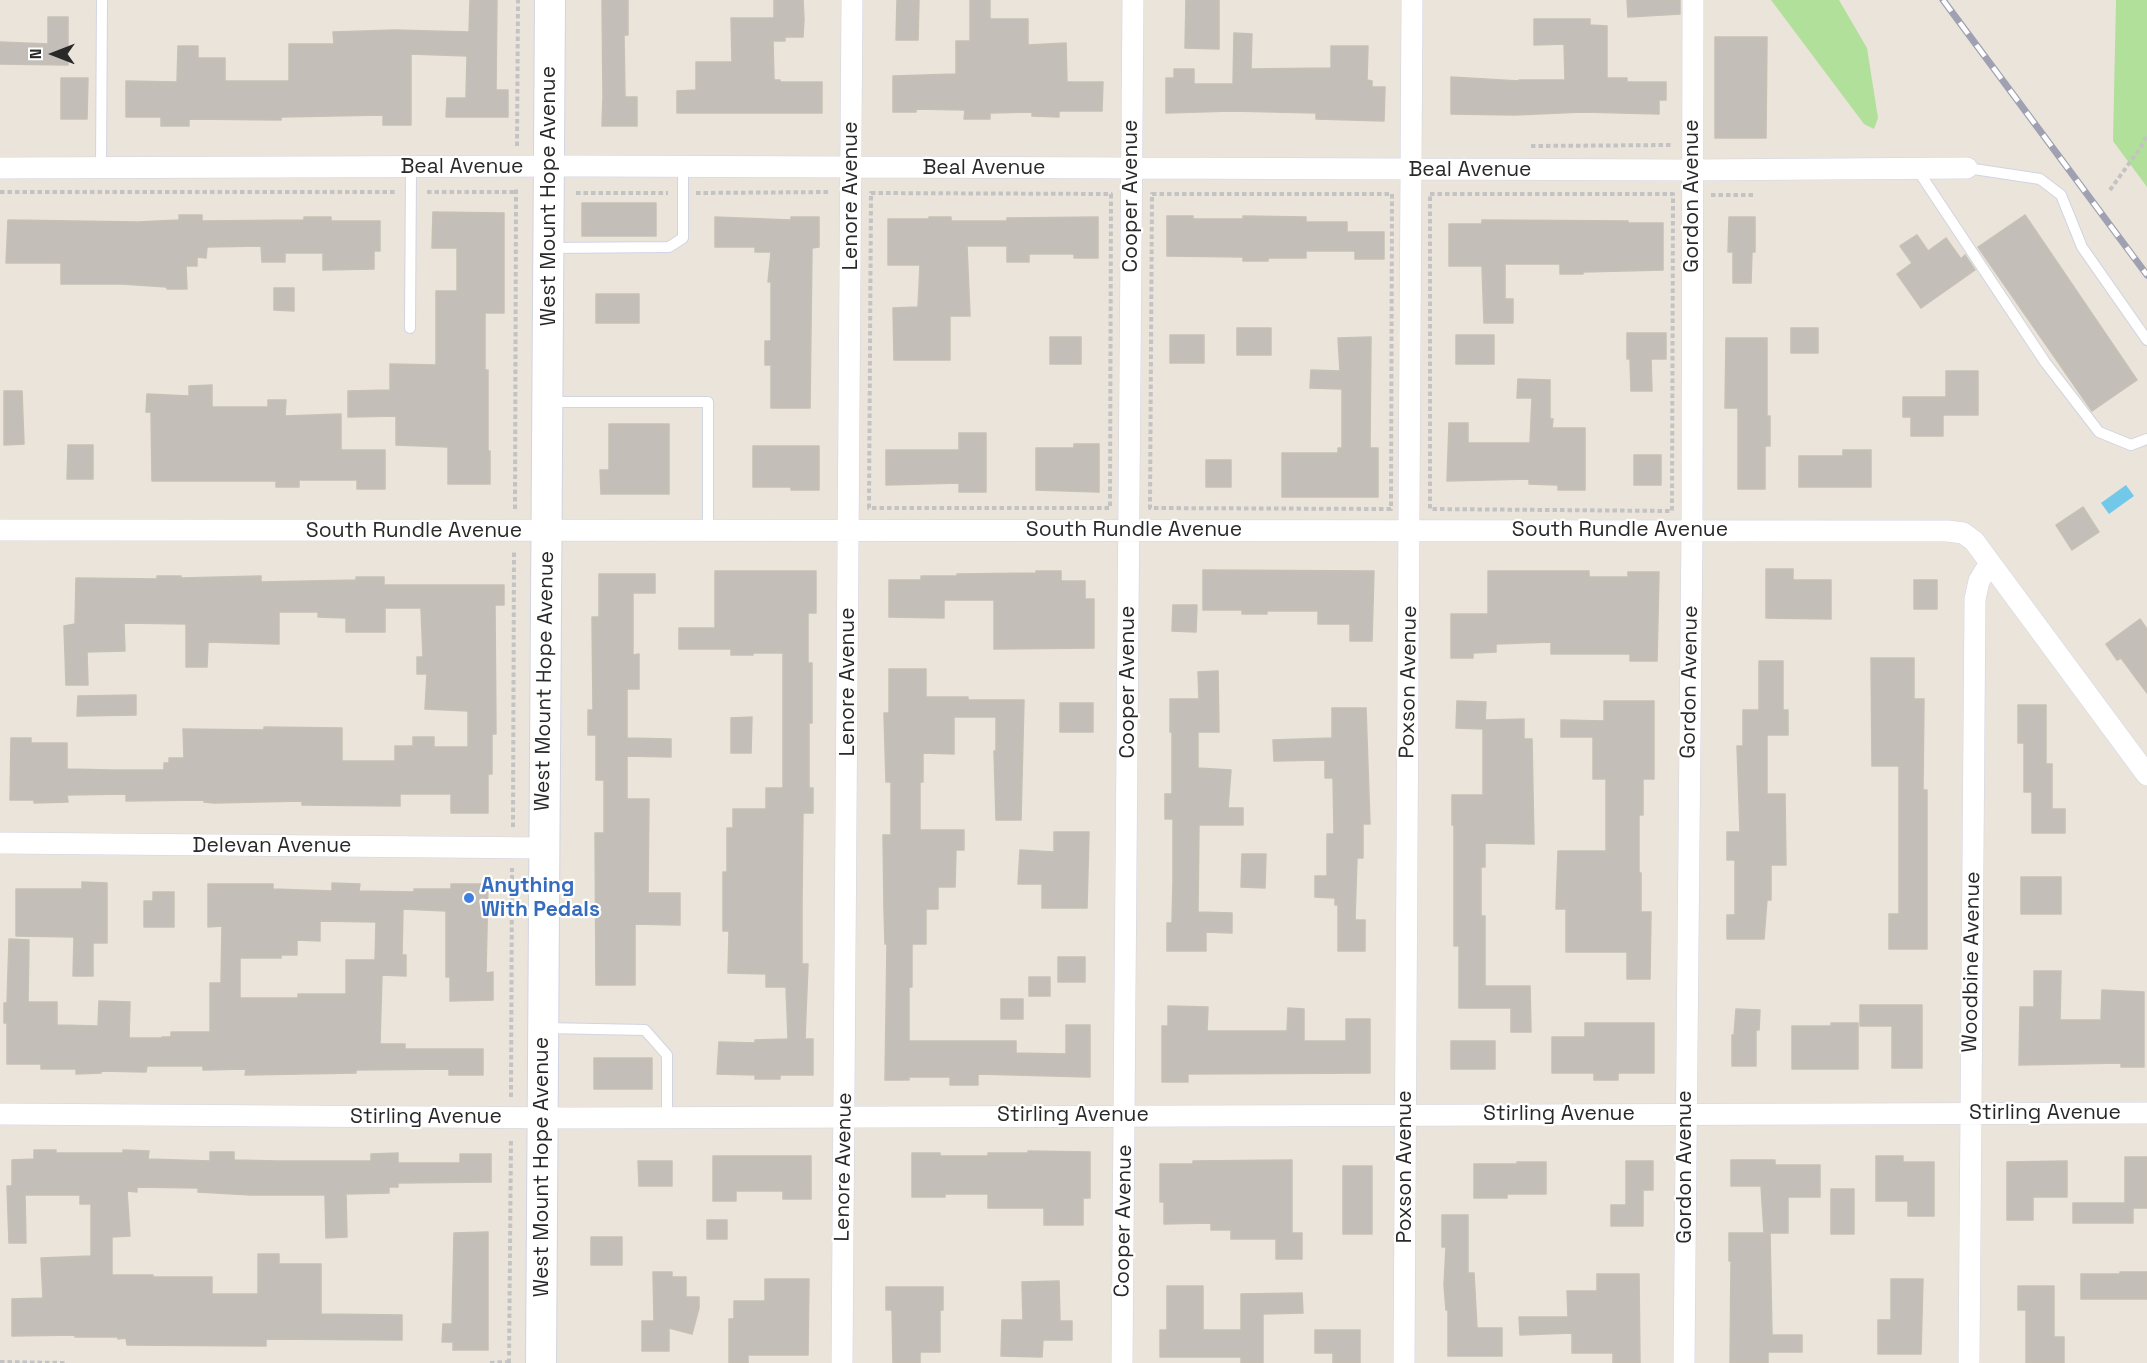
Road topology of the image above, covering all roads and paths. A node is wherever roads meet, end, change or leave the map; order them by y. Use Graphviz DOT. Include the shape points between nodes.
graph roads {
  1 [pos="102,0"];
  2 [pos="518,0"];
  3 [pos="550,0"];
  4 [pos="852,0"];
  5 [pos="1132,0"];
  6 [pos="1412,0"];
  7 [pos="1693,0"];
  8 [pos="2147,135"];
  9 [pos="1523,146"];
  10 [pos="1673,146"];
  11 [pos="517,167"];
  12 [pos="550,167"];
  13 [pos="0,168"];
  14 [pos="411,168"];
  15 [pos="683,168"];
  16 [pos="1131,168"];
  17 [pos="1968,168"];
  18 [pos="101,169"];
  19 [pos="852,169"];
  20 [pos="1917,169"];
  21 [pos="1411,170"];
  22 [pos="1692,171"];
  23 [pos="2110,190"];
  24 [pos="0,192"];
  25 [pos="411,192"];
  26 [pos="516,192"];
  27 [pos="832,192"];
  28 [pos="576,193"];
  29 [pos="683,193"];
  30 [pos="1755,195"];
  31 [pos="1711,206"];
  32 [pos="549,248"];
  33 [pos="411,328"];
  34 [pos="2147,339"];
  35 [pos="548,402"];
  36 [pos="2147,439"];
  37 [pos="870,508"];
  38 [pos="1150,508"];
  39 [pos="1430,509"];
  40 [pos="0,530"];
  41 [pos="849,530"];
  42 [pos="1129,530"];
  43 [pos="1692,530"];
  44 [pos="514,531"];
  45 [pos="546,531"];
  46 [pos="1410,531"];
  47 [pos="708,532"];
  48 [pos="1990,563"];
  49 [pos="2147,775"];
  50 [pos="0,843"];
  51 [pos="512,848"];
  52 [pos="544,848"];
  53 [pos="543,1028"];
  54 [pos="1970,1113"];
  55 [pos="2147,1113"];
  56 [pos="0,1114"];
  57 [pos="1685,1114"];
  58 [pos="1125,1115"];
  59 [pos="1405,1115"];
  60 [pos="844,1116"];
  61 [pos="511,1117"];
  62 [pos="543,1117"];
  63 [pos="667,1117"];
  64 [pos="0,1362"];
  65 [pos="509,1362"];
  66 [pos="66,1363"];
  67 [pos="490,1363"];
  68 [pos="541,1363"];
  69 [pos="842,1363"];
  70 [pos="1122,1363"];
  71 [pos="1404,1363"];
  72 [pos="1683,1363"];
  73 [pos="1969,1363"];
  1 -- 18 [label="lane"];
  2 -- 11 [label="path"];
  3 -- 12 [label="street, West Mount Hope Avenue"];
  4 -- 19 [label="street, Lenore Avenue"];
  5 -- 16 [label="street, Cooper Avenue"];
  6 -- 21 [label="street, Poxson Avenue"];
  7 -- 22 [label="street, Gordon Avenue"];
  8 -- 23 [label="path"];
  9 -- 10 [label="path"];
  11 -- 12 [label="street, Beal Avenue"];
  11 -- 14 [label="street, Beal Avenue"];
  11 -- 26 [label="path"];
  12 -- 15 [label="street, Beal Avenue"];
  12 -- 32 [label="street, West Mount Hope Avenue"];
  13 -- 18 [label="street, Beal Avenue"];
  14 -- 18 [label="street, Beal Avenue"];
  14 -- 25 [label="lane"];
  15 -- 19 [label="street, Beal Avenue"];
  15 -- 29 [label="lane"];
  16 -- 19 [label="street, Beal Avenue"];
  16 -- 21 [label="street, Beal Avenue"];
  16 -- 42 [label="street, Cooper Avenue"];
  17 -- 20 [label="street, Beal Avenue"];
  17 -- 34 [label="lane" via="2040,179 2061,195 2082,248"];
  19 -- 41 [label="street, Lenore Avenue"];
  20 -- 22 [label="street, Beal Avenue"];
  20 -- 36 [label="lane" via="2045,362 2099,432 2131,445"];
  21 -- 22 [label="street, Beal Avenue"];
  21 -- 46 [label="street, Poxson Avenue"];
  22 -- 43 [label="street, Gordon Avenue"];
  24 -- 25 [label="path"];
  25 -- 26 [label="path"];
  25 -- 33 [label="lane"];
  26 -- 44 [label="path"];
  27 -- 29 [label="path"];
  28 -- 29 [label="path"];
  29 -- 32 [label="lane" via="683,238 669,247"];
  30 -- 31 [label="path" via="1712,194"];
  32 -- 35 [label="street, West Mount Hope Avenue"];
  35 -- 45 [label="street, West Mount Hope Avenue"];
  35 -- 47 [label="lane" via="708,402"];
  37 -- 37 [label="path" via="1110,508 1111,194 871,193"];
  38 -- 38 [label="path" via="1391,509 1392,194 1152,194"];
  39 -- 39 [label="path" via="1672,511 1673,194 1430,194"];
  40 -- 44 [label="street, South Rundle Avenue"];
  41 -- 42 [label="street, South Rundle Avenue"];
  41 -- 47 [label="street, South Rundle Avenue"];
  41 -- 60 [label="street, Lenore Avenue"];
  42 -- 46 [label="street, South Rundle Avenue"];
  42 -- 58 [label="street, Cooper Avenue"];
  43 -- 46 [label="street, South Rundle Avenue"];
  43 -- 48 [label="street, South Rundle Avenue" via="1948,531 1963,533 1974,541"];
  43 -- 57 [label="street, Gordon Avenue"];
  44 -- 45 [label="street, South Rundle Avenue"];
  44 -- 51 [label="path"];
  45 -- 47 [label="street, South Rundle Avenue"];
  45 -- 52 [label="street, West Mount Hope Avenue"];
  46 -- 59 [label="street, Poxson Avenue"];
  48 -- 49 [label="street, South Rundle Avenue"];
  48 -- 54 [label="street, Woodbine Avenue" via="1976,598"];
  50 -- 51 [label="street, Delevan Avenue"];
  51 -- 52 [label="street, Delevan Avenue"];
  51 -- 61 [label="path"];
  52 -- 53 [label="street, West Mount Hope Avenue"];
  53 -- 62 [label="street, West Mount Hope Avenue"];
  53 -- 63 [label="lane" via="645,1030 667,1055"];
  54 -- 55 [label="street, Stirling Avenue"];
  54 -- 57 [label="street, Stirling Avenue"];
  54 -- 73 [label="street, Woodbine Avenue"];
  56 -- 61 [label="street, Stirling Avenue"];
  57 -- 59 [label="street, Stirling Avenue"];
  57 -- 72 [label="street, Gordon Avenue"];
  58 -- 59 [label="street, Stirling Avenue"];
  58 -- 60 [label="street, Stirling Avenue"];
  58 -- 70 [label="street, Cooper Avenue"];
  59 -- 71 [label="street, Poxson Avenue"];
  60 -- 63 [label="street, Stirling Avenue"];
  60 -- 69 [label="street, Lenore Avenue"];
  61 -- 62 [label="street, Stirling Avenue"];
  61 -- 65 [label="path"];
  62 -- 63 [label="street, Stirling Avenue"];
  62 -- 68 [label="street, West Mount Hope Avenue"];
  64 -- 66 [label="path"];
  65 -- 67 [label="path"];
}
